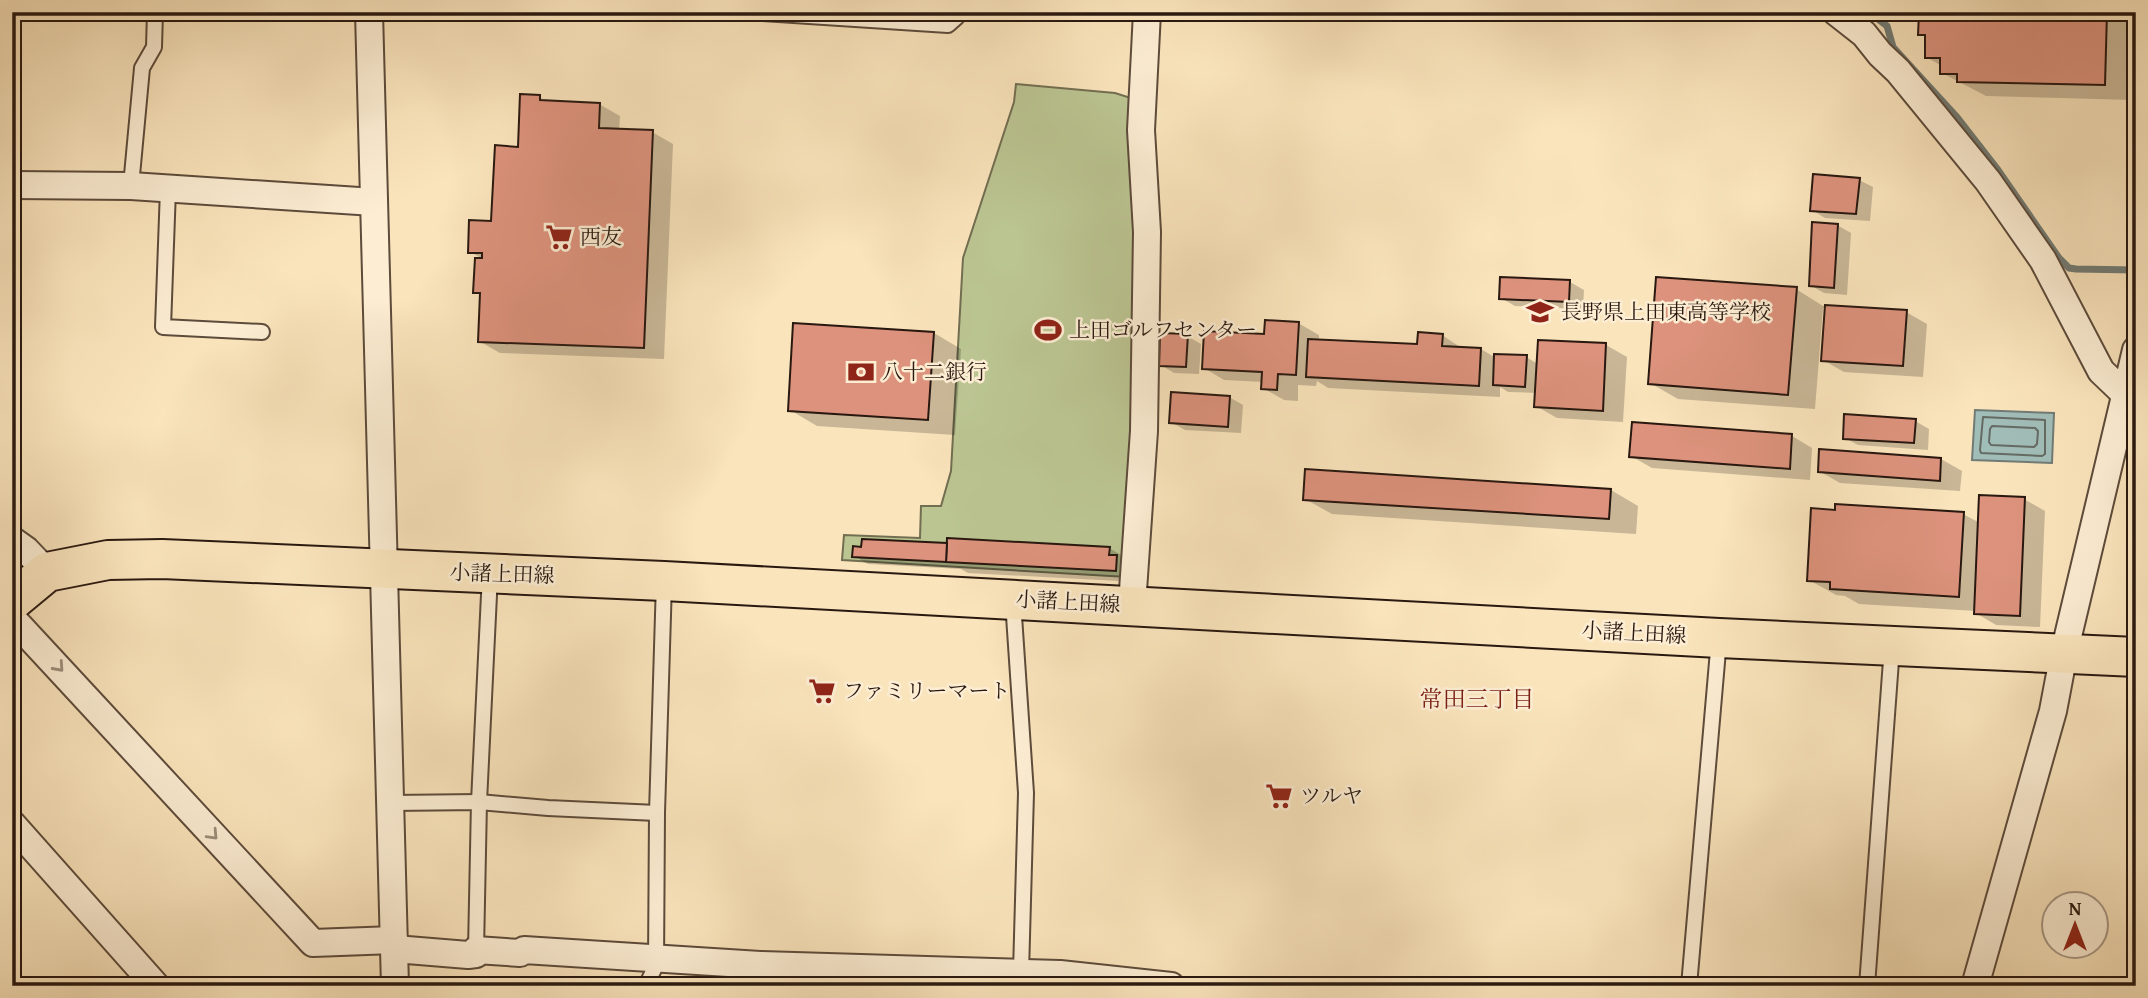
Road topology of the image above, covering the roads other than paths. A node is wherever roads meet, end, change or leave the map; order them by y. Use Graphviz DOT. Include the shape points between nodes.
graph roads {
  1 [pos="155,12"];
  2 [pos="369,12"];
  3 [pos="747,12"];
  4 [pos="957,12"];
  5 [pos="1147,12"];
  6 [pos="1836,12"];
  7 [pos="837,15"];
  8 [pos="12,186"];
  9 [pos="131,186"];
  10 [pos="168,188"];
  11 [pos="374,202"];
  12 [pos="262,332"];
  13 [pos="2136,350"];
  14 [pos="2125,394"];
  15 [pos="12,540"];
  16 [pos="384,569"];
  17 [pos="47,572"];
  18 [pos="490,573"];
  19 [pos="664,580"];
  20 [pos="1013,599"];
  21 [pos="12,601"];
  22 [pos="1132,605"];
  23 [pos="12,618"];
  24 [pos="1719,638"];
  25 [pos="1892,645"];
  26 [pos="2064,653"];
  27 [pos="2136,657"];
  28 [pos="479,802"];
  29 [pos="391,803"];
  30 [pos="657,813"];
  31 [pos="12,824"];
  32 [pos="394,944"];
  33 [pos="476,950"];
  34 [pos="655,965"];
  35 [pos="1021,972"];
  36 [pos="156,986"];
  37 [pos="395,986"];
  38 [pos="646,986"];
  39 [pos="1171,986"];
  40 [pos="1689,986"];
  41 [pos="1867,986"];
  42 [pos="1975,986"];
  1 -- 9 [label="lane" via="154,47 142,68"];
  2 -- 11 [label="street"];
  3 -- 7 [label="lane"];
  4 -- 7 [label="lane" via="948,25"];
  5 -- 22 [label="street" via="1141,131 1147,232 1144,431"];
  6 -- 14 [label="street" via="1898,71 1988,181 2043,260 2101,371"];
  8 -- 9 [label="street"];
  9 -- 10 [label="street"];
  10 -- 11 [label="street"];
  10 -- 12 [label="lane" via="163,327"];
  11 -- 16 [label="street"];
  13 -- 14 [label="street"];
  14 -- 26 [label="street"];
  15 -- 17 [label="street"];
  16 -- 17 [label="main road, 小諸上田線" via="162,559 108,560"];
  16 -- 18 [label="main road, 小諸上田線"];
  16 -- 29 [label="street"];
  17 -- 21 [label="main road, 小諸上田線"];
  18 -- 19 [label="main road, 小諸上田線"];
  18 -- 28 [label="lane"];
  19 -- 20 [label="main road, 小諸上田線"];
  19 -- 30 [label="lane"];
  20 -- 22 [label="main road, 小諸上田線"];
  20 -- 35 [label="lane" via="1026,793"];
  22 -- 24 [label="main road, 小諸上田線"];
  23 -- 32 [label="street, one-way" via="313,943"];
  24 -- 25 [label="main road, 小諸上田線"];
  24 -- 40 [label="lane"];
  25 -- 26 [label="main road, 小諸上田線"];
  25 -- 41 [label="lane"];
  26 -- 27 [label="main road, 小諸上田線"];
  26 -- 42 [label="street" via="2053,711"];
  28 -- 29 [label="lane"];
  28 -- 30 [label="lane"];
  28 -- 33 [label="lane"];
  29 -- 32 [label="street"];
  30 -- 34 [label="lane"];
  31 -- 36 [label="street"];
  32 -- 33 [label="street" via="468,955"];
  32 -- 37 [label="street"];
  33 -- 34 [label="street" via="607,955"];
  34 -- 35 [label="street"];
  34 -- 38 [label="lane"];
  35 -- 39 [label="street"];
}
